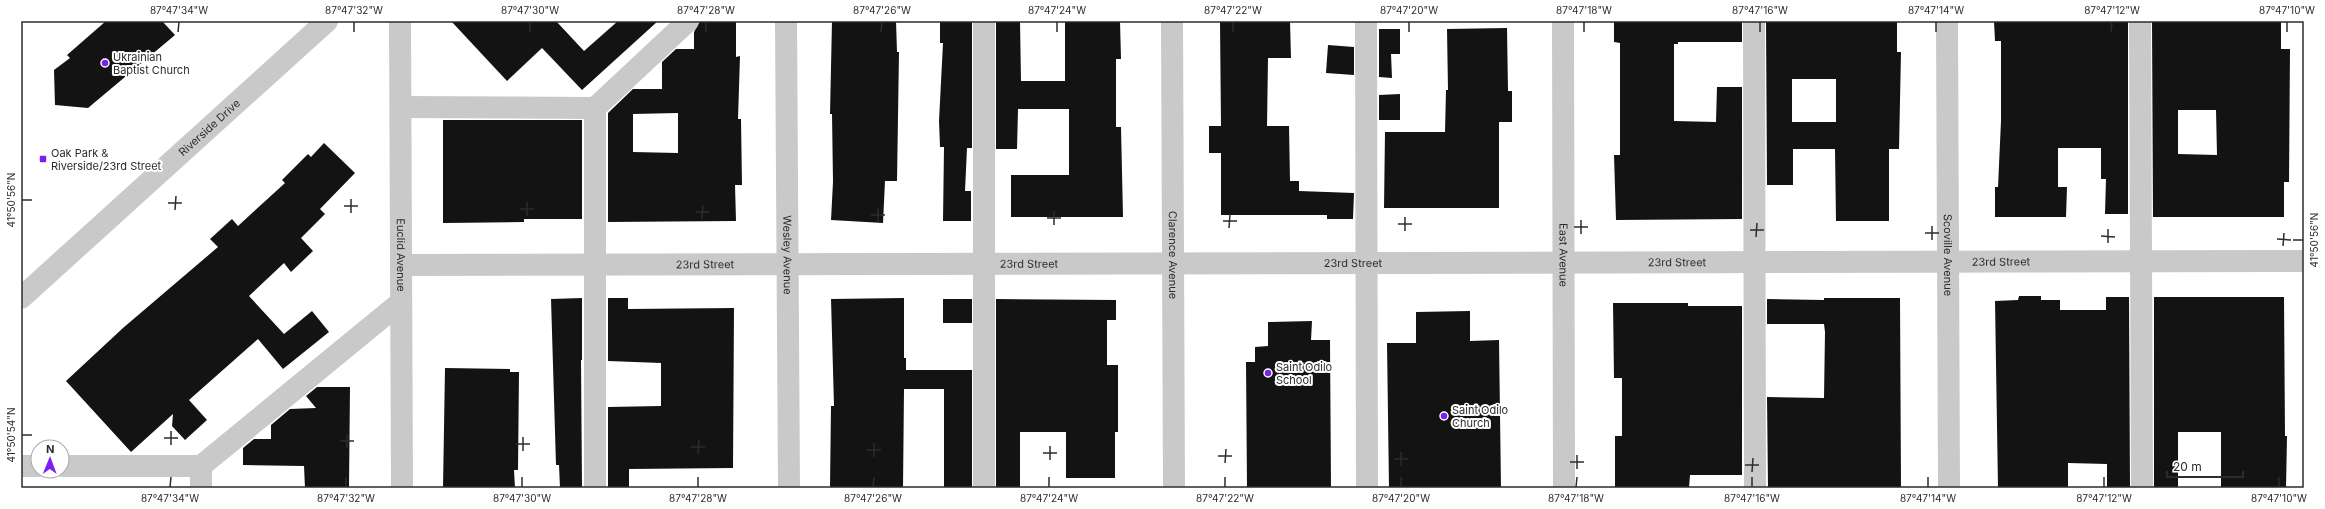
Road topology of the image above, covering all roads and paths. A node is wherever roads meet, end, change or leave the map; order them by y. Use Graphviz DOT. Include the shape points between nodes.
graph roads {
  1 [pos="327,21"];
  2 [pos="400,21"];
  3 [pos="688,21"];
  4 [pos="786,21"];
  5 [pos="984,21"];
  6 [pos="1172,21"];
  7 [pos="1366,21"];
  8 [pos="1563,21"];
  9 [pos="1754,21"];
  10 [pos="1947,21"];
  11 [pos="2140,21"];
  12 [pos="401,107"];
  13 [pos="595,108"];
  14 [pos="2140,261"];
  15 [pos="2304,261"];
  16 [pos="1564,262"];
  17 [pos="1754,262"];
  18 [pos="1948,262"];
  19 [pos="1173,263"];
  20 [pos="1367,263"];
  21 [pos="787,264"];
  22 [pos="984,264"];
  23 [pos="401,265"];
  24 [pos="595,265"];
  25 [pos="21,298"];
  26 [pos="401,302"];
  27 [pos="70,466"];
  28 [pos="200,466"];
  29 [pos="201,488"];
  30 [pos="402,488"];
  31 [pos="595,488"];
  32 [pos="789,488"];
  33 [pos="984,488"];
  34 [pos="1174,488"];
  35 [pos="1367,488"];
  36 [pos="1564,488"];
  37 [pos="1755,488"];
  38 [pos="1949,488"];
  39 [pos="2142,488"];
  1 -- 25 [label="street, Riverside Drive"];
  2 -- 12 [label="street, Euclid Avenue"];
  3 -- 13 [label="street"];
  4 -- 21 [label="street, Wesley Avenue"];
  5 -- 22 [label="street"];
  6 -- 19 [label="street, Clarence Avenue"];
  7 -- 20 [label="street"];
  8 -- 16 [label="street, East Avenue"];
  9 -- 17 [label="street"];
  10 -- 18 [label="street, Scoville Avenue"];
  11 -- 14 [label="street"];
  12 -- 13 [label="street"];
  12 -- 23 [label="street, Euclid Avenue"];
  13 -- 24 [label="street"];
  14 -- 15 [label="street, 23rd Street"];
  14 -- 18 [label="street, 23rd Street"];
  14 -- 39 [label="street"];
  16 -- 17 [label="street, 23rd Street"];
  16 -- 20 [label="street, 23rd Street"];
  16 -- 36 [label="street, East Avenue"];
  17 -- 18 [label="street, 23rd Street"];
  17 -- 37 [label="street"];
  18 -- 38 [label="street, Scoville Avenue"];
  19 -- 20 [label="street, 23rd Street"];
  19 -- 22 [label="street, 23rd Street"];
  19 -- 34 [label="street, Clarence Avenue"];
  20 -- 35 [label="street"];
  21 -- 22 [label="street, 23rd Street"];
  21 -- 24 [label="street, 23rd Street"];
  21 -- 32 [label="street, Wesley Avenue"];
  22 -- 33 [label="street"];
  23 -- 24 [label="street, 23rd Street"];
  23 -- 26 [label="street, Euclid Avenue"];
  24 -- 31 [label="street"];
  26 -- 28 [label="street"];
  26 -- 30 [label="street, Euclid Avenue"];
  27 -- 28 [label="street"];
  28 -- 29 [label="street"];
}
